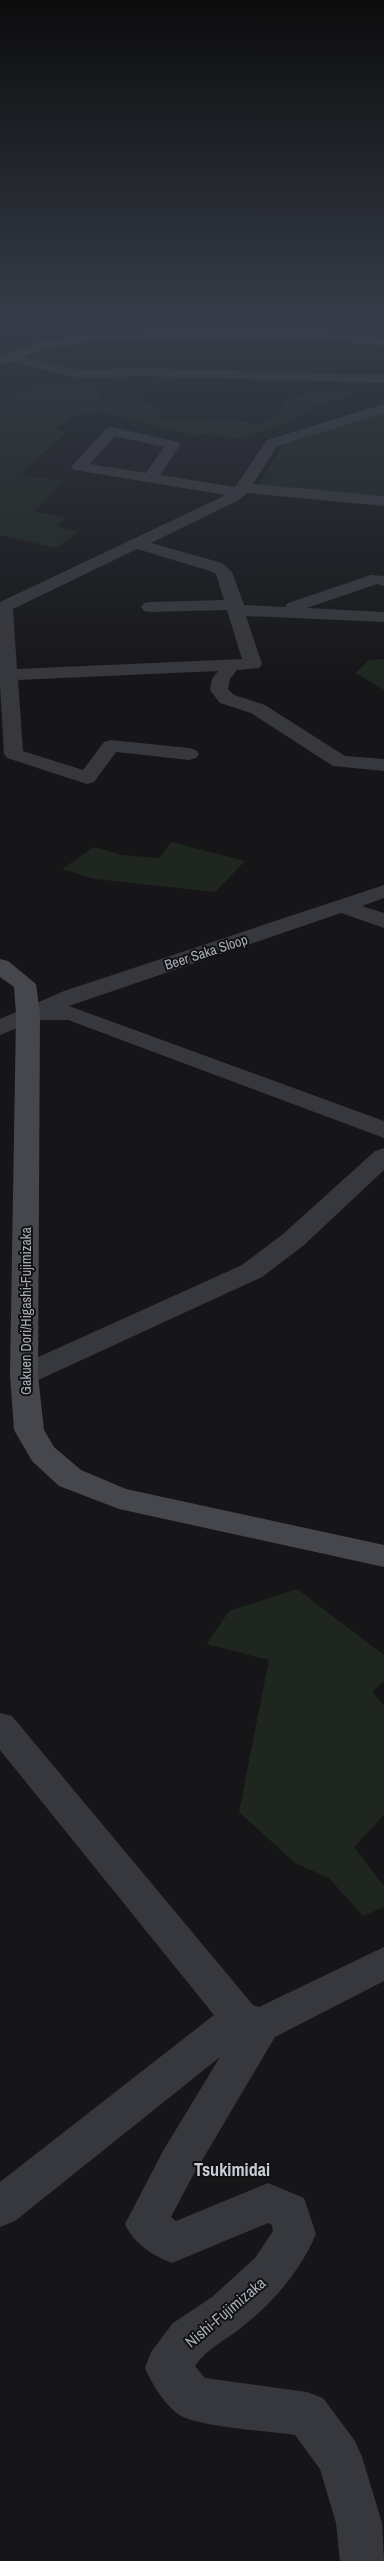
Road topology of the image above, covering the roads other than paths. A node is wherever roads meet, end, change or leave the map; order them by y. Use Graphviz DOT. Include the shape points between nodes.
graph roads {
  1 [pos="101,443"];
  2 [pos="162,443"];
  3 [pos="274,443"];
  4 [pos="150,478"];
  5 [pos="241,490"];
  6 [pos="384,501"];
  7 [pos="137,544"];
  8 [pos="384,581"];
  9 [pos="150,607"];
  10 [pos="236,608"];
  11 [pos="2,609"];
  12 [pos="281,612"];
  13 [pos="384,617"];
  14 [pos="230,667"];
  15 [pos="10,675"];
  16 [pos="189,754"];
  17 [pos="7,760"];
  18 [pos="384,765"];
  19 [pos="384,892"];
  20 [pos="344,906"];
  21 [pos="384,921"];
  22 [pos="0,966"];
  23 [pos="28,1014"];
  24 [pos="0,1028"];
  25 [pos="384,1130"];
  26 [pos="384,1156"];
  27 [pos="24,1375"];
  28 [pos="384,1556"];
  29 [pos="0,1726"];
  30 [pos="384,1963"];
  31 [pos="251,2022"];
  32 [pos="0,2206"];
  33 [pos="364,2561"];
  1 -- 4 [label="street" via="79,467"];
  2 -- 4 [label="street" via="173,445"];
  3 -- 5 [label="street"];
  4 -- 5 [label="street"];
  5 -- 6 [label="street"];
  5 -- 7 [label="street" via="234,497"];
  7 -- 10 [label="street" via="224,572"];
  7 -- 11 [label="street"];
  8 -- 12 [label="street" via="377,579"];
  9 -- 10 [label="street"];
  10 -- 12 [label="street"];
  10 -- 14 [label="street" via="253,664"];
  11 -- 15 [label="street"];
  12 -- 13 [label="street"];
  14 -- 15 [label="street"];
  14 -- 18 [label="street" via="221,679 219,690 227,699 258,709 340,762"];
  15 -- 17 [label="street"];
  16 -- 17 [label="street" via="164,746 111,746 86,777"];
  19 -- 20 [label="street, Beer Saka Sloop"];
  20 -- 21 [label="street"];
  20 -- 23 [label="street, Beer Saka Sloop" via="72,996"];
  22 -- 23 [label="street, Gakuen Dori/Higashi-Fujimizaka" via="25,984"];
  23 -- 24 [label="street, Beer Saka Sloop"];
  23 -- 25 [label="street" via="71,1013"];
  23 -- 27 [label="street, Gakuen Dori/Higashi-Fujimizaka"];
  26 -- 27 [label="street" via="293,1240 252,1271"];
  27 -- 28 [label="street, Gakuen Dori/Higashi-Fujimizaka" via="29,1430 42,1454 70,1478 119,1498"];
  29 -- 31 [label="street"];
  30 -- 31 [label="street"];
  31 -- 32 [label="street"];
  31 -- 33 [label="street, Nishi-Fujimizaka" via="146,2224 172,2243 268,2203 288,2212 295,2234 270,2273 227,2312 188,2338 167,2368 194,2399 307,2414 339,2457 359,2523"];
}
